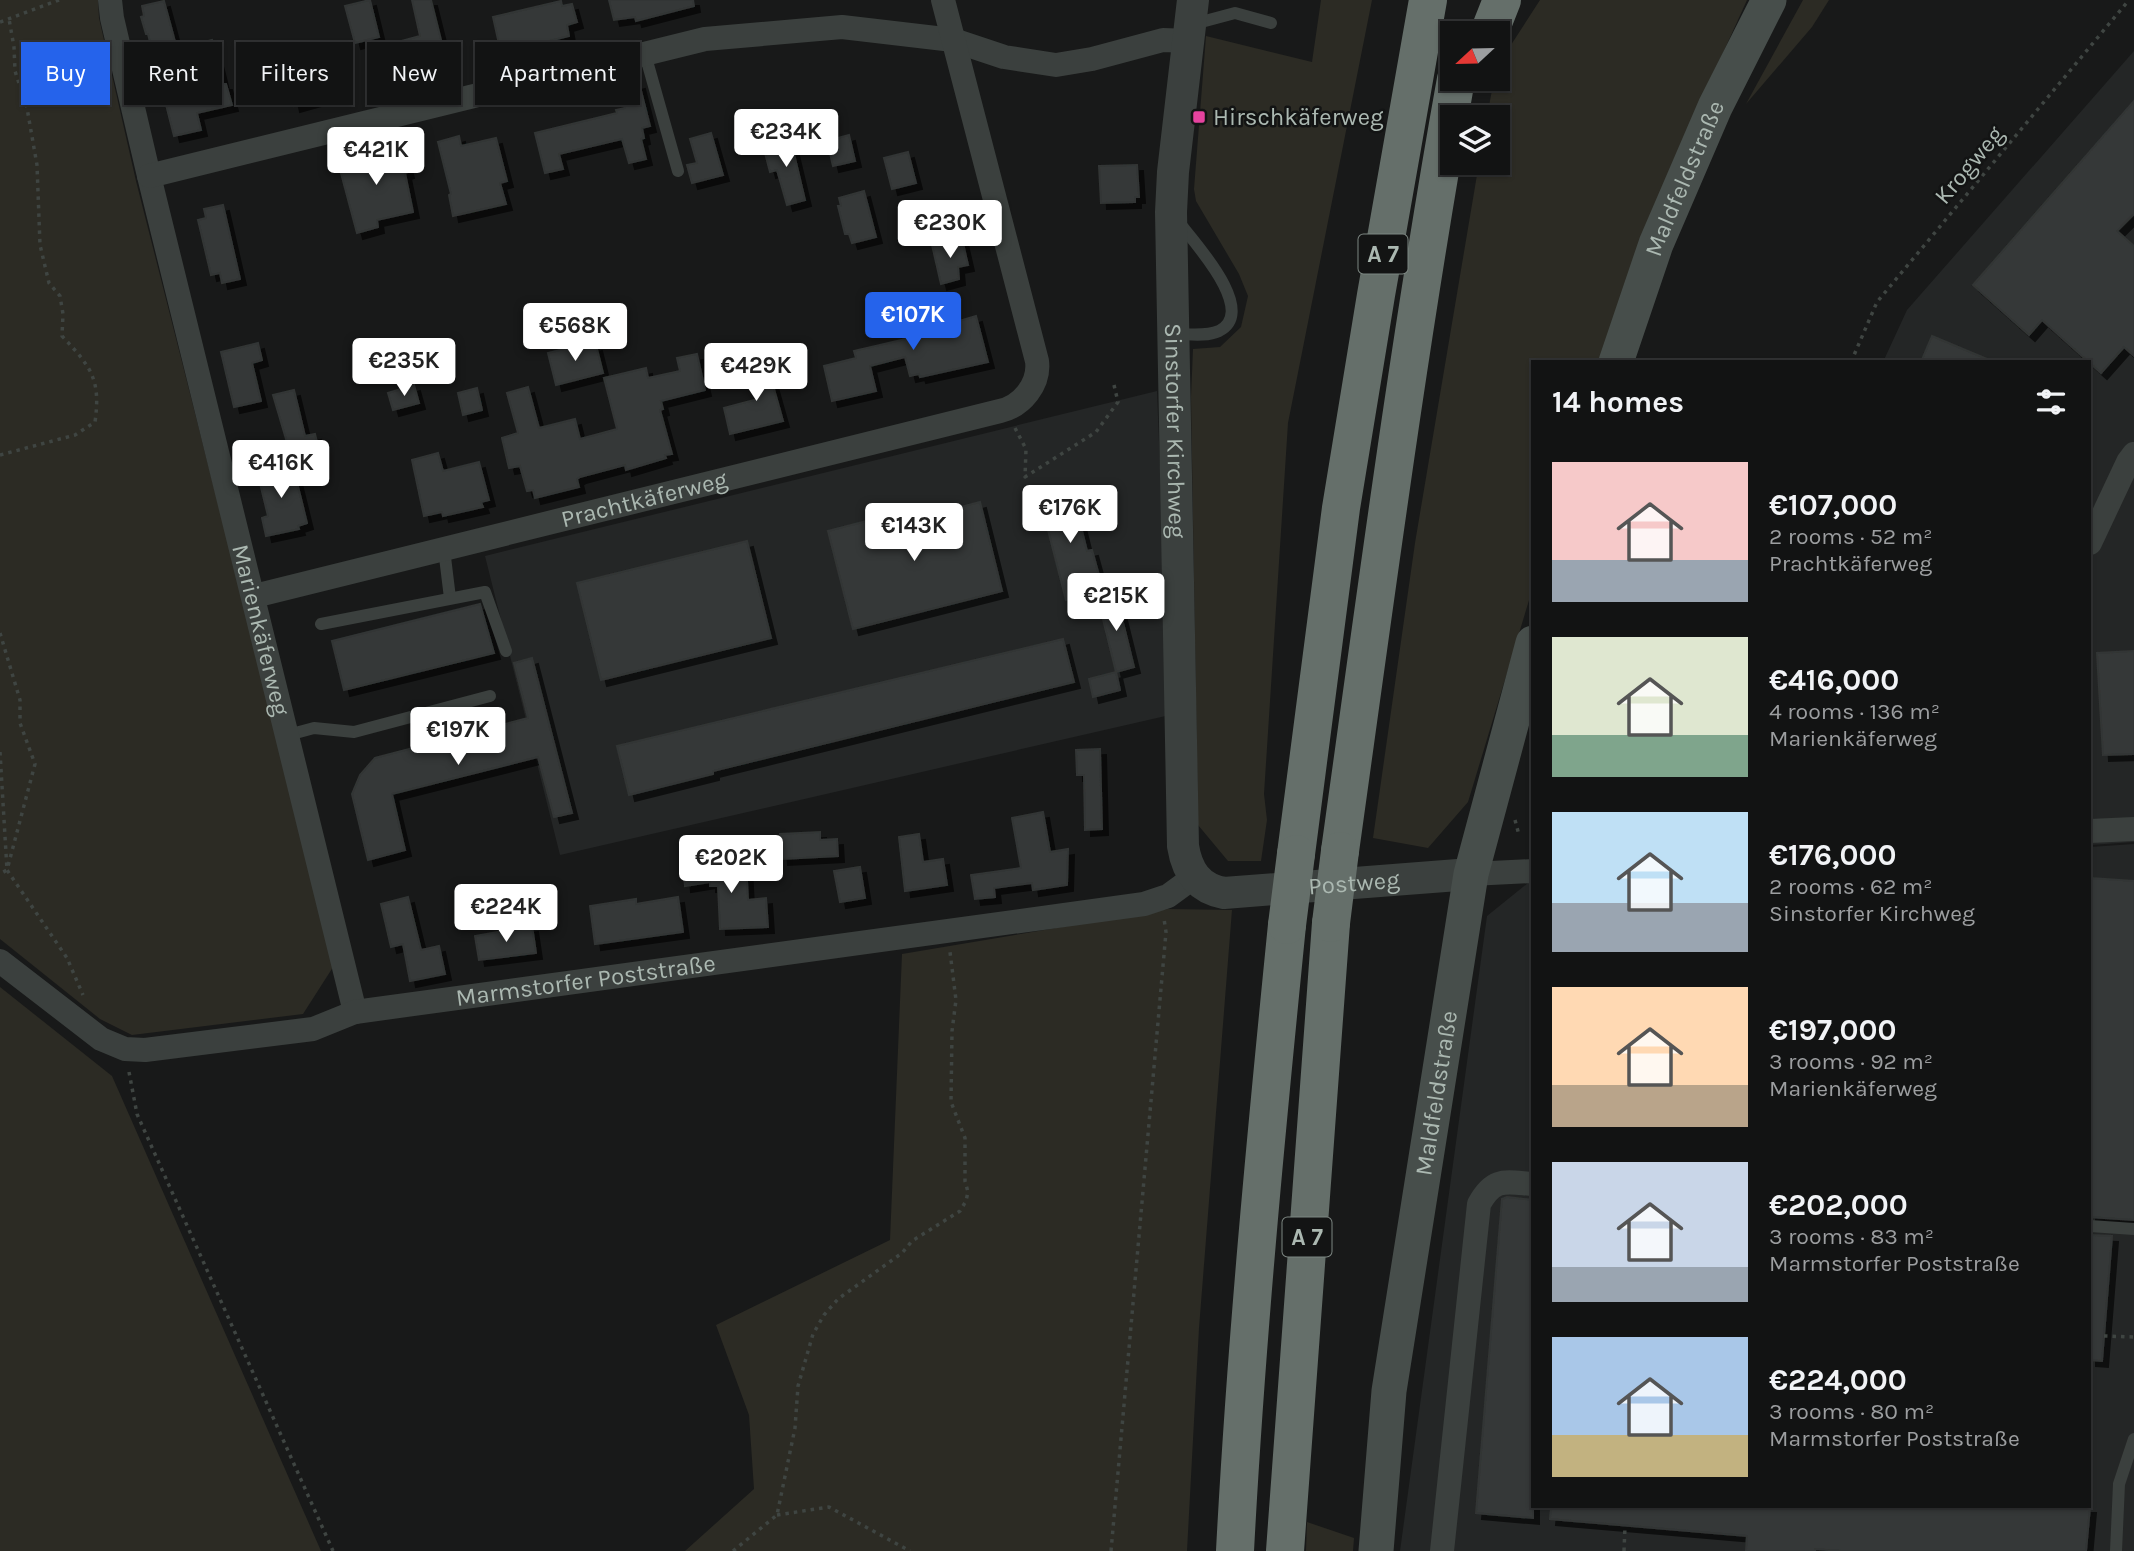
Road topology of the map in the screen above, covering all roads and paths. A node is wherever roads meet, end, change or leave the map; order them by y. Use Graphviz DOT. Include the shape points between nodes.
graph roads {
  1 [pos="59,0"];
  2 [pos="110,0"];
  3 [pos="943,0"];
  4 [pos="1428,0"];
  5 [pos="1472,0"];
  6 [pos="1502,0"];
  7 [pos="1769,0"];
  8 [pos="2129,0"];
  9 [pos="9,19"];
  10 [pos="1468,21"];
  11 [pos="1494,21"];
  12 [pos="0,22"];
  13 [pos="1191,22"];
  14 [pos="1271,23"];
  15 [pos="953,40"];
  16 [pos="645,54"];
  17 [pos="678,171"];
  18 [pos="1442,175"];
  19 [pos="149,176"];
  20 [pos="1171,212"];
  21 [pos="1174,334"];
  22 [pos="1617,360"];
  23 [pos="1852,360"];
  24 [pos="1114,385"];
  25 [pos="1000,411"];
  26 [pos="2134,454"];
  27 [pos="0,455"];
  28 [pos="2091,541"];
  29 [pos="443,549"];
  30 [pos="254,596"];
  31 [pos="450,598"];
  32 [pos="321,624"];
  33 [pos="0,633"];
  34 [pos="1531,650"];
  35 [pos="506,651"];
  36 [pos="490,695"];
  37 [pos="288,735"];
  38 [pos="0,752"];
  39 [pos="2134,829"];
  40 [pos="2091,831"];
  41 [pos="7,870"];
  42 [pos="1190,870"];
  43 [pos="1531,871"];
  44 [pos="0,874"];
  45 [pos="1471,874"];
  46 [pos="1161,899"];
  47 [pos="947,931"];
  48 [pos="0,961"];
  49 [pos="355,1012"];
  50 [pos="101,1039"];
  51 [pos="125,1049"];
  52 [pos="1531,1184"];
  53 [pos="2091,1226"];
  54 [pos="2134,1229"];
  55 [pos="2104,1336"];
  56 [pos="2134,1337"];
  57 [pos="2134,1439"];
  58 [pos="777,1515"];
  59 [pos="1625,1526"];
  60 [pos="333,1551"];
  61 [pos="733,1551"];
  62 [pos="910,1551"];
  63 [pos="1111,1551"];
  64 [pos="1235,1551"];
  65 [pos="1285,1551"];
  66 [pos="1376,1551"];
  67 [pos="1442,1551"];
  68 [pos="1624,1551"];
  69 [pos="2116,1551"];
  1 -- 9 [label="path"];
  2 -- 19 [label="street, Marienkäferweg"];
  3 -- 15 [label="street"];
  4 -- 64 [label="highway, A 7, bridge" via="1341,508 1287,925 1262,1178"];
  5 -- 10 [label="highway"];
  6 -- 11 [label="highway"];
  7 -- 22 [label="main road, Maldfeldstraße" via="1715,107 1661,232"];
  8 -- 23 [label="path, Krogweg" via="1877,302"];
  9 -- 12 [label="path"];
  9 -- 27 [label="path" via="15,71 35,155 40,245 49,283 60,296 62,336 86,361 99,396 95,422 75,435"];
  13 -- 14 [label="lane" via="1235,13"];
  13 -- 15 [label="street" via="1163,40 1056,65 1003,57"];
  13 -- 20 [label="street, Sinstorfer Kirchweg"];
  15 -- 16 [label="street" via="842,27 705,39"];
  15 -- 25 [label="street, Prachtkäferweg" via="1037,361 1037,375 1028,392"];
  16 -- 17 [label="lane"];
  16 -- 19 [label="street"];
  18 -- 65 [label="highway, A 7, bridge" via="1390,497 1331,923"];
  19 -- 30 [label="street, Marienkäferweg"];
  20 -- 21 [label="street, Sinstorfer Kirchweg"];
  20 -- 21 [label="lane" via="1225,284 1233,308 1229,322 1220,330"];
  21 -- 42 [label="street, Sinstorfer Kirchweg" via="1182,832"];
  24 -- 25 [label="path" via="1118,402 1096,432 1024,477 1026,449"];
  25 -- 29 [label="street, Prachtkäferweg"];
  26 -- 28 [label="street"];
  29 -- 30 [label="street, Prachtkäferweg"];
  29 -- 31 [label="lane"];
  30 -- 37 [label="street, Marienkäferweg"];
  31 -- 32 [label="lane"];
  31 -- 35 [label="lane" via="485,592"];
  33 -- 41 [label="path" via="20,700 20,723 35,764"];
  34 -- 45 [label="main road, Maldfeldstraße"];
  36 -- 37 [label="lane" via="354,732 314,728"];
  37 -- 49 [label="street, Marienkäferweg"];
  38 -- 41 [label="path"];
  39 -- 40 [label="street"];
  41 -- 44 [label="path"];
  41 -- 50 [label="path" via="66,958"];
  42 -- 45 [label="street, Postweg" via="1206,887 1224,893"];
  42 -- 46 [label="street, Marmstorfer Poststraße"];
  43 -- 45 [label="street, Postweg"];
  45 -- 66 [label="main road, Maldfeldstraße" via="1389,1391"];
  46 -- 47 [label="street, Marmstorfer Poststraße"];
  46 -- 63 [label="path" via="1166,932"];
  47 -- 49 [label="street, Marmstorfer Poststraße"];
  47 -- 58 [label="path" via="956,1000 951,1102 965,1138 966,1201 960,1211 912,1241 824,1315 813,1334 798,1387"];
  48 -- 50 [label="street, Marmstorfer Poststraße"];
  49 -- 51 [label="street, Marmstorfer Poststraße" via="313,1029"];
  50 -- 51 [label="street, Marmstorfer Poststraße"];
  51 -- 60 [label="path" via="137,1114"];
  52 -- 67 [label="street" via="1502,1181 1488,1189 1479,1204"];
  53 -- 54 [label="lane"];
  55 -- 56 [label="path"];
  57 -- 69 [label="lane" via="2119,1484"];
  58 -- 61 [label="path"];
  58 -- 62 [label="path" via="829,1507"];
  59 -- 68 [label="path"];
}
